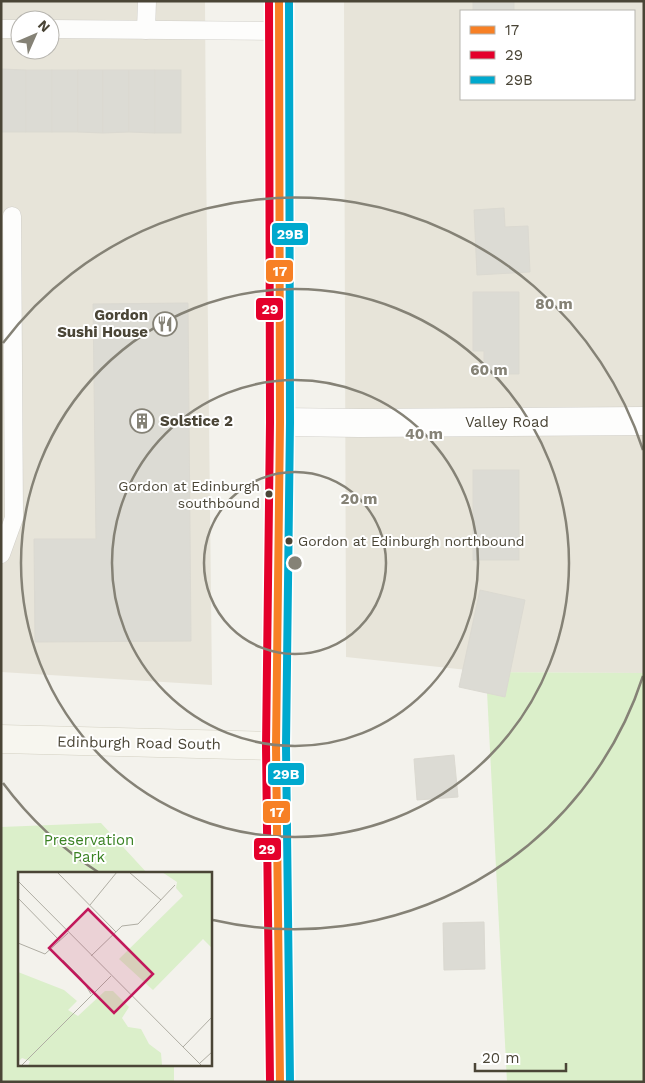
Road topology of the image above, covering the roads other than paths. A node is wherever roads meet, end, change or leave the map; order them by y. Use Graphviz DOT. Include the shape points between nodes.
graph roads {
  1 [pos="147,1"];
  2 [pos="279,1"];
  3 [pos="60,29"];
  4 [pos="146,30"];
  5 [pos="279,30"];
  6 [pos="12,216"];
  7 [pos="644,421"];
  8 [pos="280,422"];
  9 [pos="1,554"];
  10 [pos="1,739"];
  11 [pos="276,746"];
  12 [pos="280,1082"];
  1 -- 4 [label="lane"];
  2 -- 5 [label="main road"];
  3 -- 4 [label="lane"];
  4 -- 5 [label="lane"];
  5 -- 8 [label="main road"];
  6 -- 9 [label="lane" via="14,518"];
  7 -- 8 [label="street, Valley Road"];
  8 -- 11 [label="main road"];
  10 -- 11 [label="main road, Edinburgh Road South"];
  11 -- 12 [label="main road"];
}
